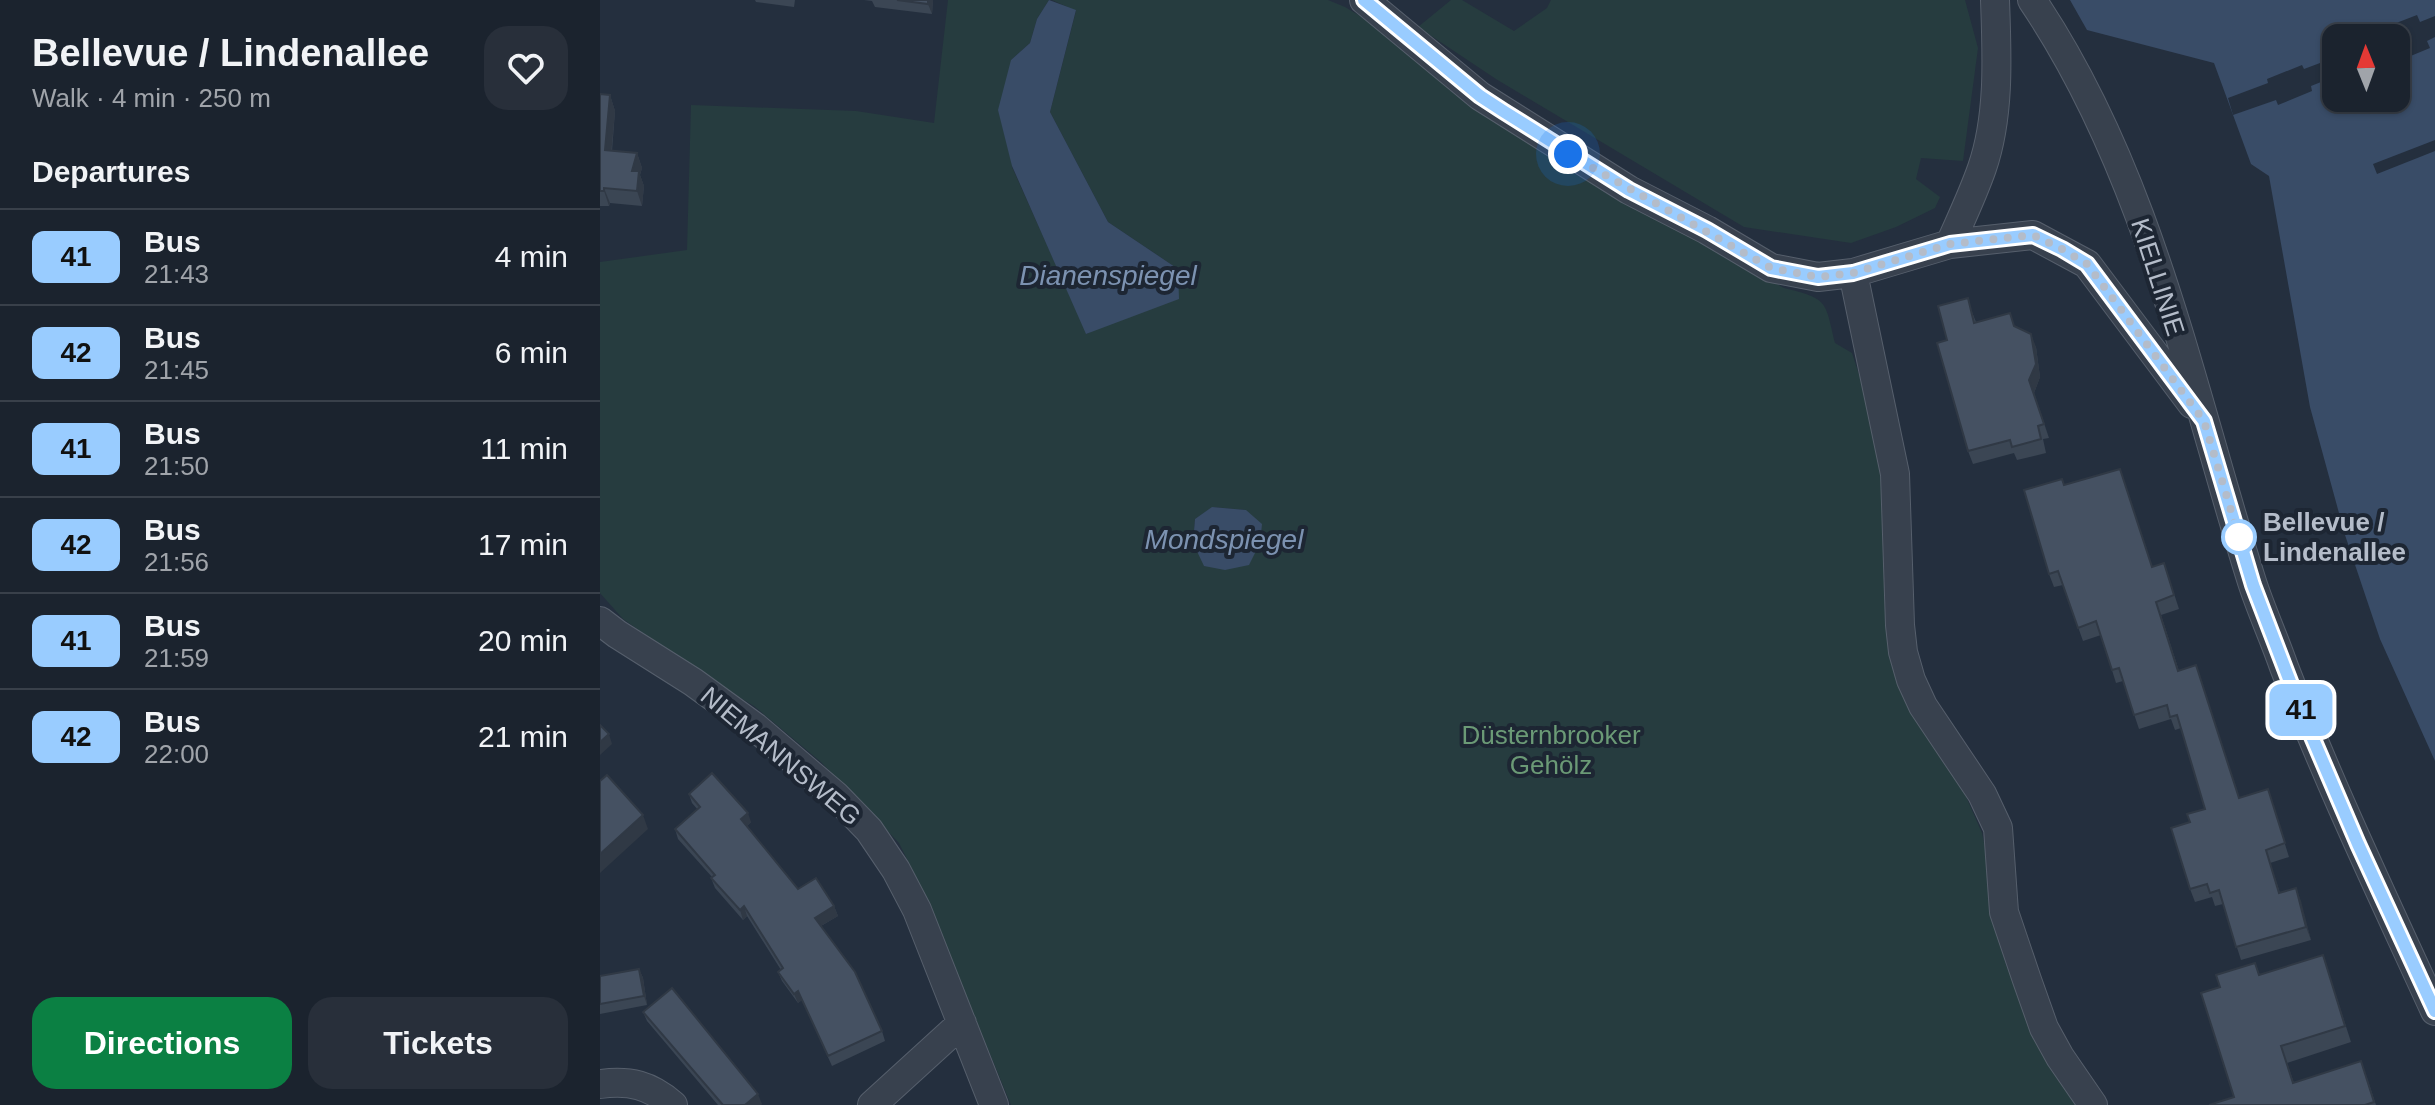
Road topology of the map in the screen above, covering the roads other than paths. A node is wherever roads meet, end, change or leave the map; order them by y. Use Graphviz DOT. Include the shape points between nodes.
graph roads {
  1 [pos="1364,0"];
  2 [pos="1995,0"];
  3 [pos="2032,0"];
  4 [pos="1950,244"];
  5 [pos="1853,273"];
  6 [pos="2204,421"];
  7 [pos="600,621"];
  8 [pos="2435,1011"];
  9 [pos="962,1023"];
  10 [pos="600,1084"];
  11 [pos="673,1105"];
  12 [pos="872,1105"];
  13 [pos="994,1105"];
  14 [pos="2093,1105"];
  1 -- 5 [label="street" via="1480,96 1629,190 1771,268 1818,277"];
  2 -- 4 [label="street" via="1994,107 1983,167"];
  3 -- 6 [label="street, KIELLINIE" via="2117,155"];
  4 -- 5 [label="street"];
  4 -- 6 [label="street" via="2033,235 2087,264"];
  5 -- 14 [label="street" via="1895,474 1900,625 1911,680 1998,828 2004,912 2030,991 2060,1057"];
  6 -- 8 [label="street, KIELLINIE" via="2253,585 2304,718"];
  7 -- 9 [label="street, NIEMANNSWEG" via="755,727 869,830 917,910"];
  9 -- 12 [label="street"];
  9 -- 13 [label="street, NIEMANNSWEG"];
  10 -- 11 [label="street" via="637,1083"];
}
